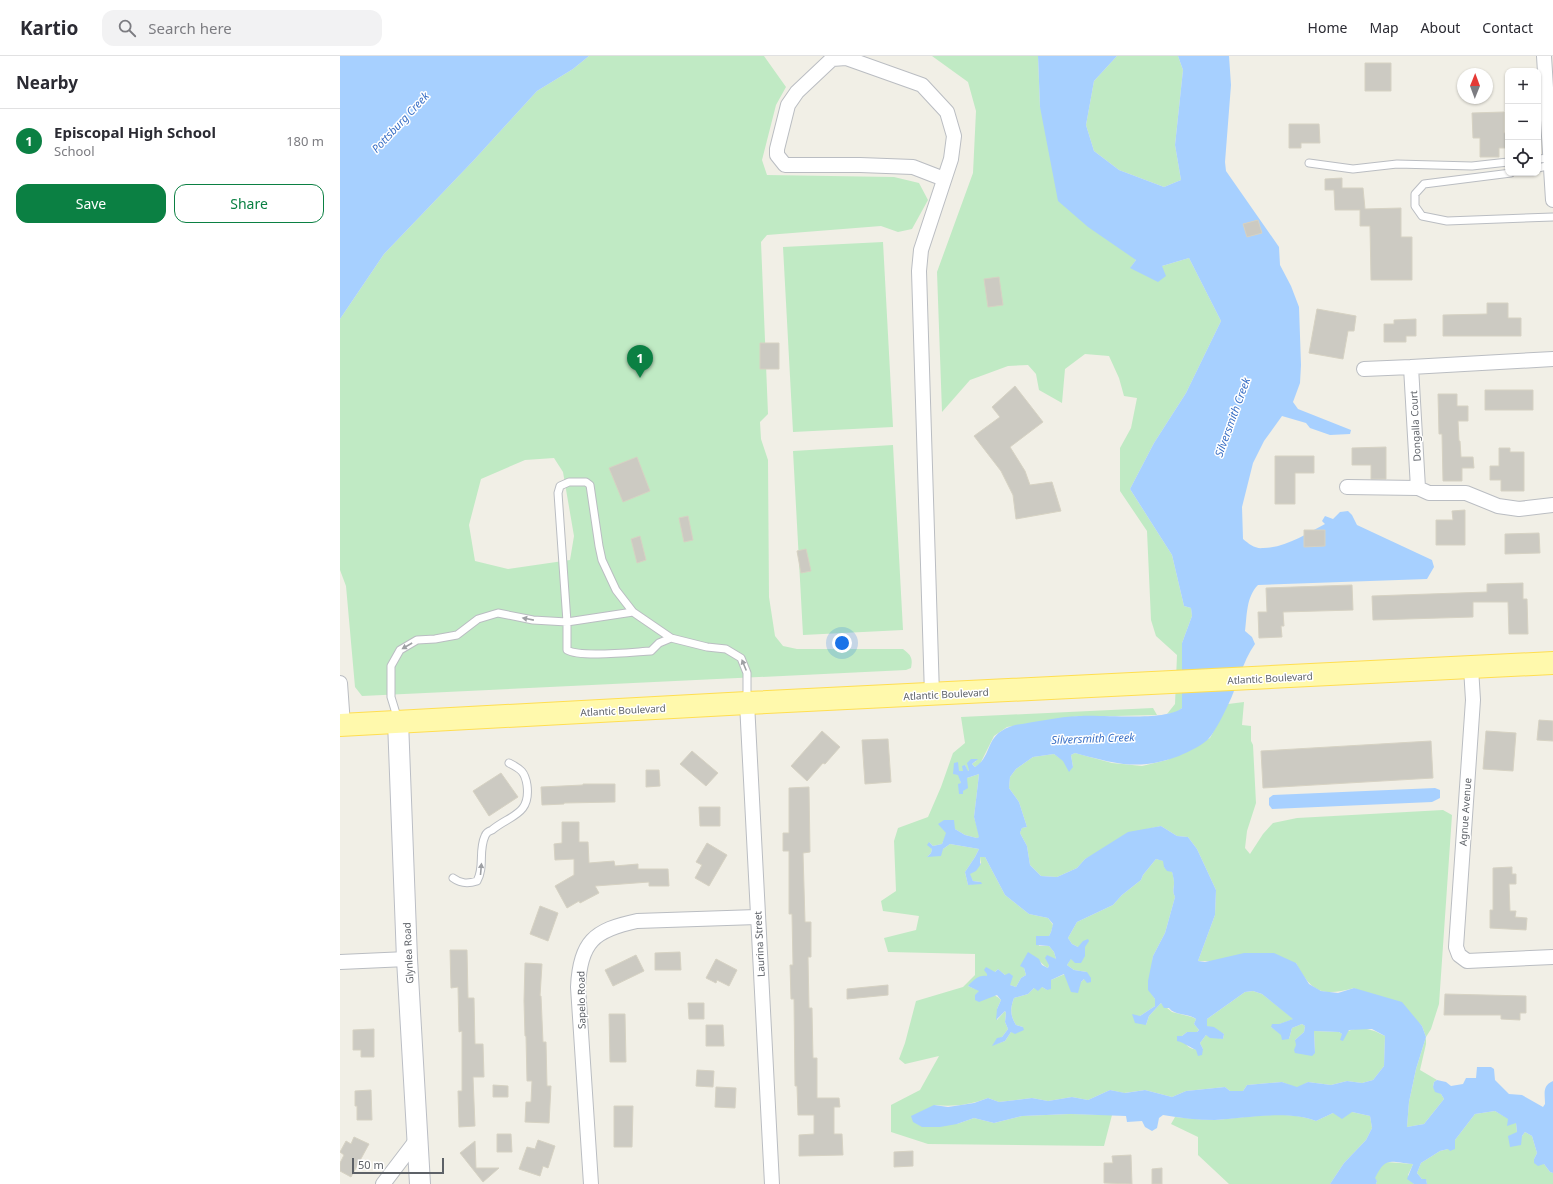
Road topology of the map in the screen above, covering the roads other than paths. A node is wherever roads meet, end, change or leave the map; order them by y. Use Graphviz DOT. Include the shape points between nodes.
graph roads {
  1 [pos="1544,56"];
  2 [pos="1505,162"];
  3 [pos="1544,162"];
  4 [pos="1309,163"];
  5 [pos="1505,174"];
  6 [pos="944,179"];
  7 [pos="1553,200"];
  8 [pos="1553,217"];
  9 [pos="1553,359"];
  10 [pos="1411,367"];
  11 [pos="1364,369"];
  12 [pos="1347,487"];
  13 [pos="1418,488"];
  14 [pos="1553,506"];
  15 [pos="633,612"];
  16 [pos="567,622"];
  17 [pos="671,638"];
  18 [pos="1553,663"];
  19 [pos="1471,668"];
  20 [pos="340,683"];
  21 [pos="932,695"];
  22 [pos="747,703"];
  23 [pos="398,721"];
  24 [pos="342,725"];
  25 [pos="509,763"];
  26 [pos="453,878"];
  27 [pos="757,917"];
  28 [pos="1553,957"];
  29 [pos="408,959"];
  30 [pos="340,962"];
  31 [pos="418,1138"];
  32 [pos="383,1184"];
  33 [pos="420,1184"];
  34 [pos="591,1184"];
  35 [pos="772,1184"];
  1 -- 3 [label="street"];
  2 -- 4 [label="lane" via="1472,166 1397,164 1353,169"];
  3 -- 7 [label="street"];
  5 -- 8 [label="lane" via="1424,184 1415,194 1415,206 1422,216 1447,221"];
  6 -- 6 [label="street" via="951,159 954,136 947,112 922,85 846,58 832,59 797,92 788,105 777,149 777,156 785,165 913,168"];
  6 -- 21 [label="street" via="921,250 919,271"];
  9 -- 10 [label="street"];
  10 -- 11 [label="street"];
  10 -- 13 [label="street, Dongalla Court"];
  12 -- 13 [label="street"];
  13 -- 14 [label="street" via="1429,493 1466,493 1498,506 1519,510"];
  15 -- 16 [label="lane"];
  15 -- 16 [label="lane" via="616,590 602,560 590,485 586,482 569,482 560,486 558,493"];
  15 -- 17 [label="lane"];
  16 -- 17 [label="lane" via="567,650 570,652 583,654 651,651"];
  16 -- 23 [label="lane, one-way" via="533,620 498,613 478,619 457,634 417,640 400,650 391,666 390,697"];
  22 -- 17 [label="lane, one-way" via="747,673 741,658 726,649"];
  18 -- 19 [label="main road, Atlantic Boulevard"];
  19 -- 21 [label="main road, Atlantic Boulevard"];
  19 -- 28 [label="street, Agnue Avenue" via="1472,700 1456,947 1459,955 1467,961"];
  20 -- 24 [label="street"];
  21 -- 22 [label="main road, Atlantic Boulevard"];
  22 -- 23 [label="main road, Atlantic Boulevard"];
  22 -- 27 [label="street, Laurina Street"];
  23 -- 24 [label="main road, Atlantic Boulevard"];
  23 -- 29 [label="street, Glynlea Road"];
  26 -- 25 [label="lane, one-way" via="469,884 477,881 482,874 481,851 486,834 521,812 527,801 526,779 521,769"];
  27 -- 34 [label="street, Sapelo Road" via="637,921 621,924 600,933 584,952 580,962 578,987"];
  27 -- 35 [label="street, Laurina Street"];
  29 -- 30 [label="street"];
  29 -- 31 [label="street, Glynlea Road"];
  31 -- 32 [label="street"];
  31 -- 33 [label="street, Glynlea Road"];
}
